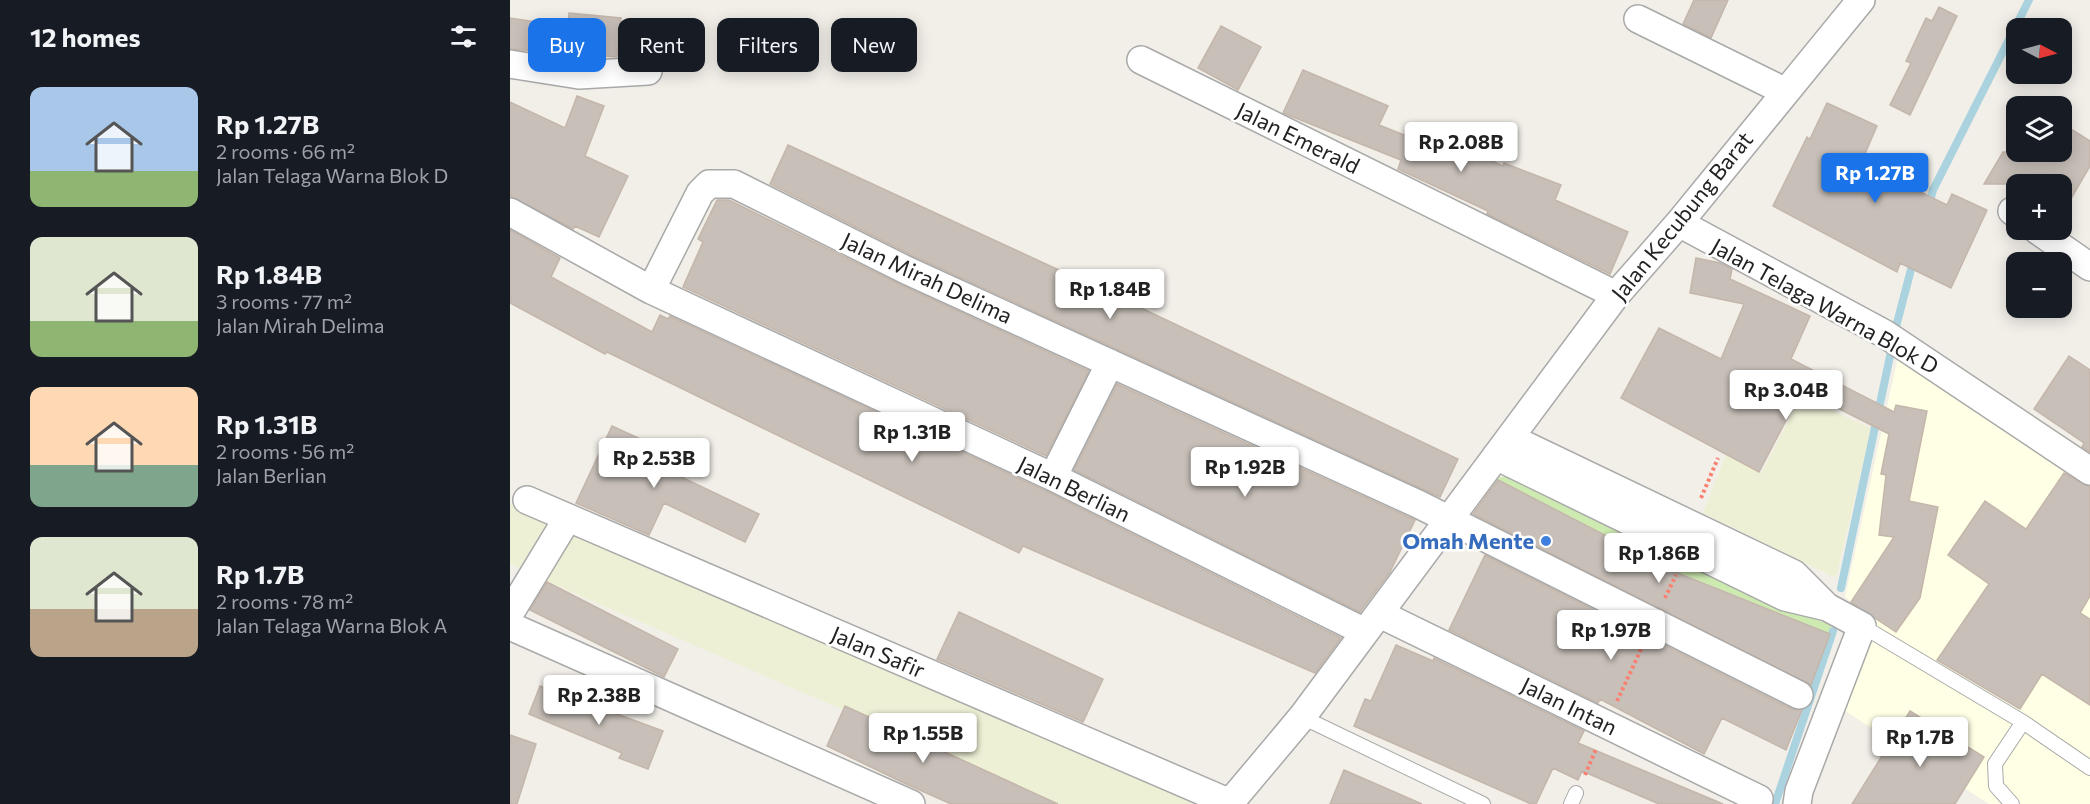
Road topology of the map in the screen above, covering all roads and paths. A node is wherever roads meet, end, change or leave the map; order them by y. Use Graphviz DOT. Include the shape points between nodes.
graph roads {
  1 [pos="1861,0"];
  2 [pos="1638,19"];
  3 [pos="1141,60"];
  4 [pos="510,64"];
  5 [pos="631,72"];
  6 [pos="1784,91"];
  7 [pos="510,212"];
  8 [pos="1679,223"];
  9 [pos="2051,240"];
  10 [pos="2090,267"];
  11 [pos="651,290"];
  12 [pos="1616,295"];
  13 [pos="1110,363"];
  14 [pos="1503,447"];
  15 [pos="1718,458"];
  16 [pos="2090,471"];
  17 [pos="1053,477"];
  18 [pos="527,500"];
  19 [pos="567,519"];
  20 [pos="1449,520"];
  21 [pos="1689,537"];
  22 [pos="510,613"];
  23 [pos="1653,622"];
  24 [pos="1372,623"];
  25 [pos="1857,623"];
  26 [pos="510,626"];
  27 [pos="1799,695"];
  28 [pos="1302,717"];
  29 [pos="2023,722"];
  30 [pos="1607,725"];
  31 [pos="2090,768"];
  32 [pos="1574,799"];
  33 [pos="1759,799"];
  34 [pos="911,804"];
  35 [pos="1230,804"];
  36 [pos="1483,804"];
  37 [pos="1797,804"];
  38 [pos="2012,804"];
  1 -- 6 [label="street, Jalan Kecubung Barat"];
  2 -- 6 [label="street"];
  3 -- 12 [label="street, Jalan Emerald"];
  4 -- 5 [label="street" via="579,75"];
  6 -- 8 [label="street, Jalan Kecubung Barat"];
  7 -- 11 [label="street, Jalan Berlian"];
  8 -- 12 [label="street, Jalan Kecubung Barat"];
  8 -- 16 [label="street, Jalan Telaga Warna Blok D" via="1893,339"];
  9 -- 10 [label="street"];
  11 -- 13 [label="street, Jalan Mirah Delima" via="700,193 709,184 734,184 906,270"];
  11 -- 17 [label="street, Jalan Berlian"];
  12 -- 14 [label="street, Jalan Kecubung Barat"];
  13 -- 17 [label="street"];
  13 -- 20 [label="street, Jalan Mirah Delima"];
  14 -- 20 [label="street, Jalan Kecubung Barat"];
  14 -- 21 [label="street"];
  15 -- 21 [label="path"];
  17 -- 24 [label="street, Jalan Berlian"];
  18 -- 19 [label="street, Jalan Safir"];
  19 -- 22 [label="street"];
  19 -- 35 [label="street, Jalan Safir"];
  20 -- 23 [label="street, Jalan Mirah Delima"];
  20 -- 24 [label="street, Jalan Kecubung Barat"];
  21 -- 23 [label="path"];
  21 -- 25 [label="street" via="1794,574 1827,607"];
  23 -- 27 [label="street, Jalan Mirah Delima"];
  23 -- 30 [label="path"];
  24 -- 28 [label="street, Jalan Kecubung Barat"];
  24 -- 30 [label="street, Jalan Intan"];
  25 -- 29 [label="lane"];
  25 -- 37 [label="street"];
  26 -- 34 [label="street"];
  28 -- 35 [label="street, Jalan Kecubung Barat"];
  28 -- 36 [label="lane"];
  29 -- 31 [label="lane"];
  29 -- 38 [label="lane" via="1995,764 1996,786"];
  30 -- 32 [label="path"];
  30 -- 33 [label="street, Jalan Intan"];
}
